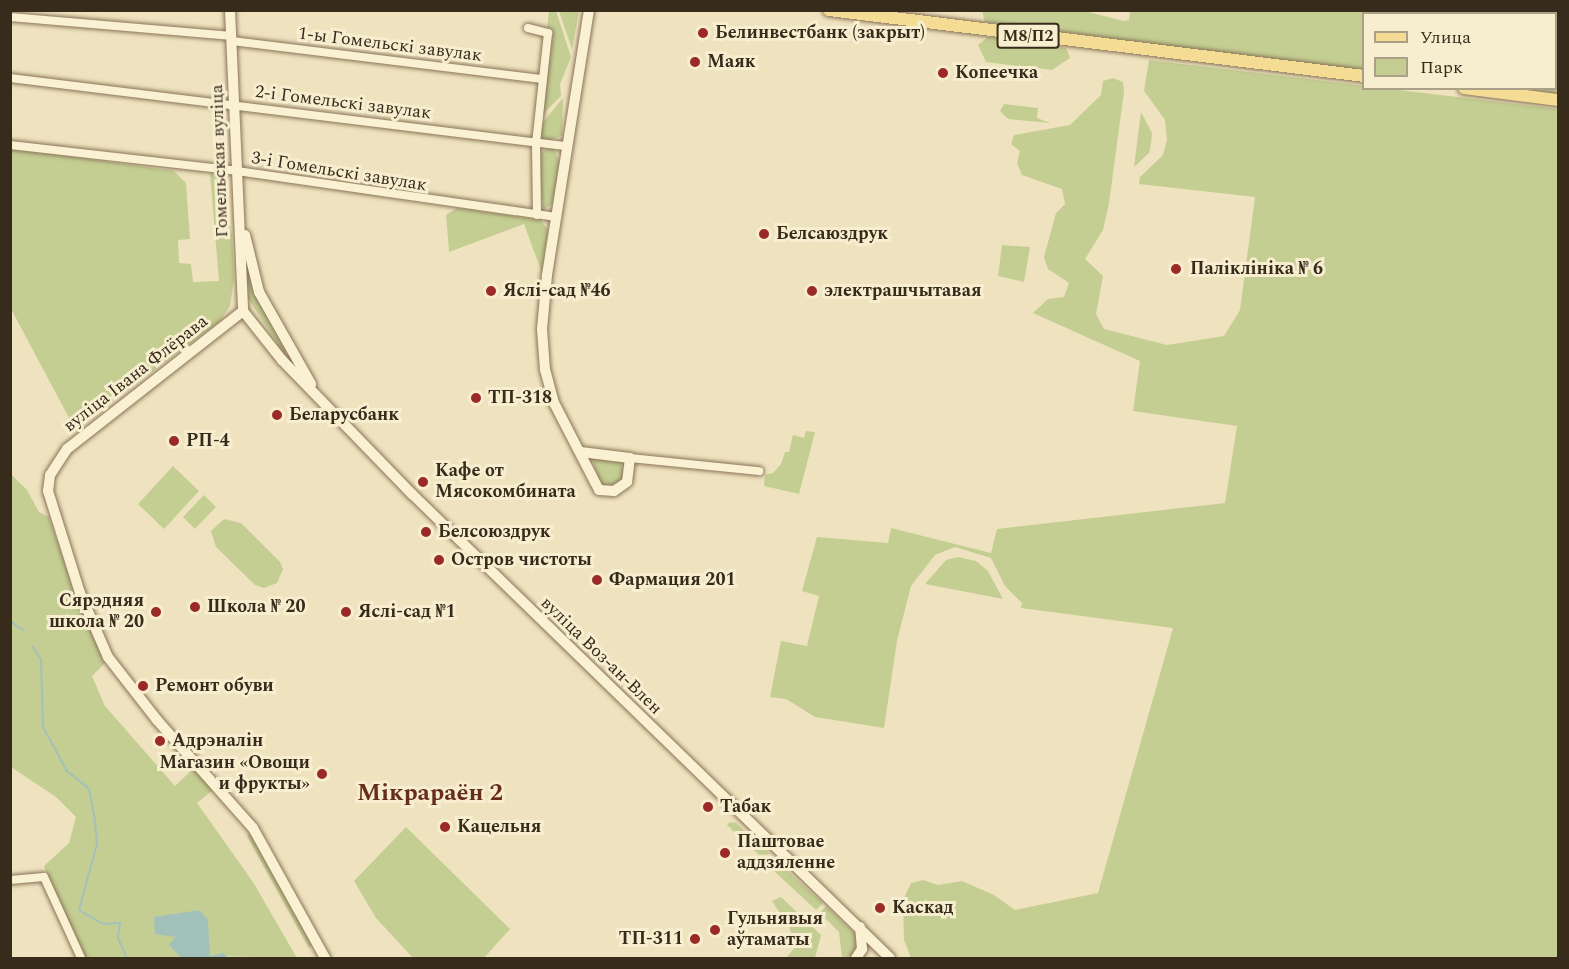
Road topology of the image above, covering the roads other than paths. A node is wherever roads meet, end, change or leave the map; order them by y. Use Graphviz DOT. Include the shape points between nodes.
graph roads {
  1 [pos="230,10"];
  2 [pos="589,10"];
  3 [pos="829,10"];
  4 [pos="845,11"];
  5 [pos="10,17"];
  6 [pos="528,28"];
  7 [pos="232,39"];
  8 [pos="1362,76"];
  9 [pos="10,78"];
  10 [pos="543,80"];
  11 [pos="1480,90"];
  12 [pos="1558,100"];
  13 [pos="235,104"];
  14 [pos="536,143"];
  15 [pos="10,145"];
  16 [pos="565,146"];
  17 [pos="237,171"];
  18 [pos="239,205"];
  19 [pos="537,215"];
  20 [pos="555,217"];
  21 [pos="243,311"];
  22 [pos="324,405"];
  23 [pos="581,452"];
  24 [pos="630,458"];
  25 [pos="759,471"];
  26 [pos="10,880"];
  27 [pos="860,927"];
  28 [pos="81,958"];
  29 [pos="326,958"];
  30 [pos="856,958"];
  31 [pos="890,958"];
  1 -- 7 [label="main road, Гомельская вуліца"];
  2 -- 16 [label="main road"];
  3 -- 4 [label="main road, М8/П2"];
  4 -- 8 [label="main road, М8/П2"];
  5 -- 7 [label="street, 1-ы Гомельскі завулак"];
  6 -- 10 [label="street" via="548,33"];
  7 -- 10 [label="street, 1-ы Гомельскі завулак"];
  7 -- 13 [label="main road, Гомельская вуліца"];
  9 -- 13 [label="street, 2-і Гомельскі завулак"];
  10 -- 14 [label="street"];
  11 -- 12 [label="main road"];
  13 -- 14 [label="street, 2-і Гомельскі завулак"];
  13 -- 17 [label="main road, Гомельская вуліца"];
  14 -- 16 [label="street, 2-і Гомельскі завулак"];
  14 -- 19 [label="street"];
  15 -- 17 [label="street, 3-і Гомельскі завулак"];
  16 -- 20 [label="main road"];
  17 -- 18 [label="main road, Гомельская вуліца"];
  17 -- 19 [label="street, 3-і Гомельскі завулак"];
  18 -- 21 [label="main road, Гомельская вуліца"];
  18 -- 22 [label="main road, вуліца Воз-ан-Влен" via="259,292"];
  19 -- 20 [label="street, 3-і Гомельскі завулак"];
  20 -- 23 [label="main road" via="542,329 545,370 554,403"];
  21 -- 22 [label="main road, вуліца Воз-ан-Влен"];
  21 -- 29 [label="main road, вуліца Івана Флёрава" via="67,449 50,476 48,491 80,593 108,657 157,720 253,828"];
  22 -- 27 [label="main road, вуліца Воз-ан-Влен" via="573,653"];
  23 -- 24 [label="main road"];
  23 -- 24 [label="main road" via="599,490 607,492 627,482"];
  24 -- 25 [label="street"];
  26 -- 28 [label="street" via="44,877"];
  27 -- 30 [label="main road" via="862,949"];
  27 -- 31 [label="main road, вуліца Воз-ан-Влен"];
}
